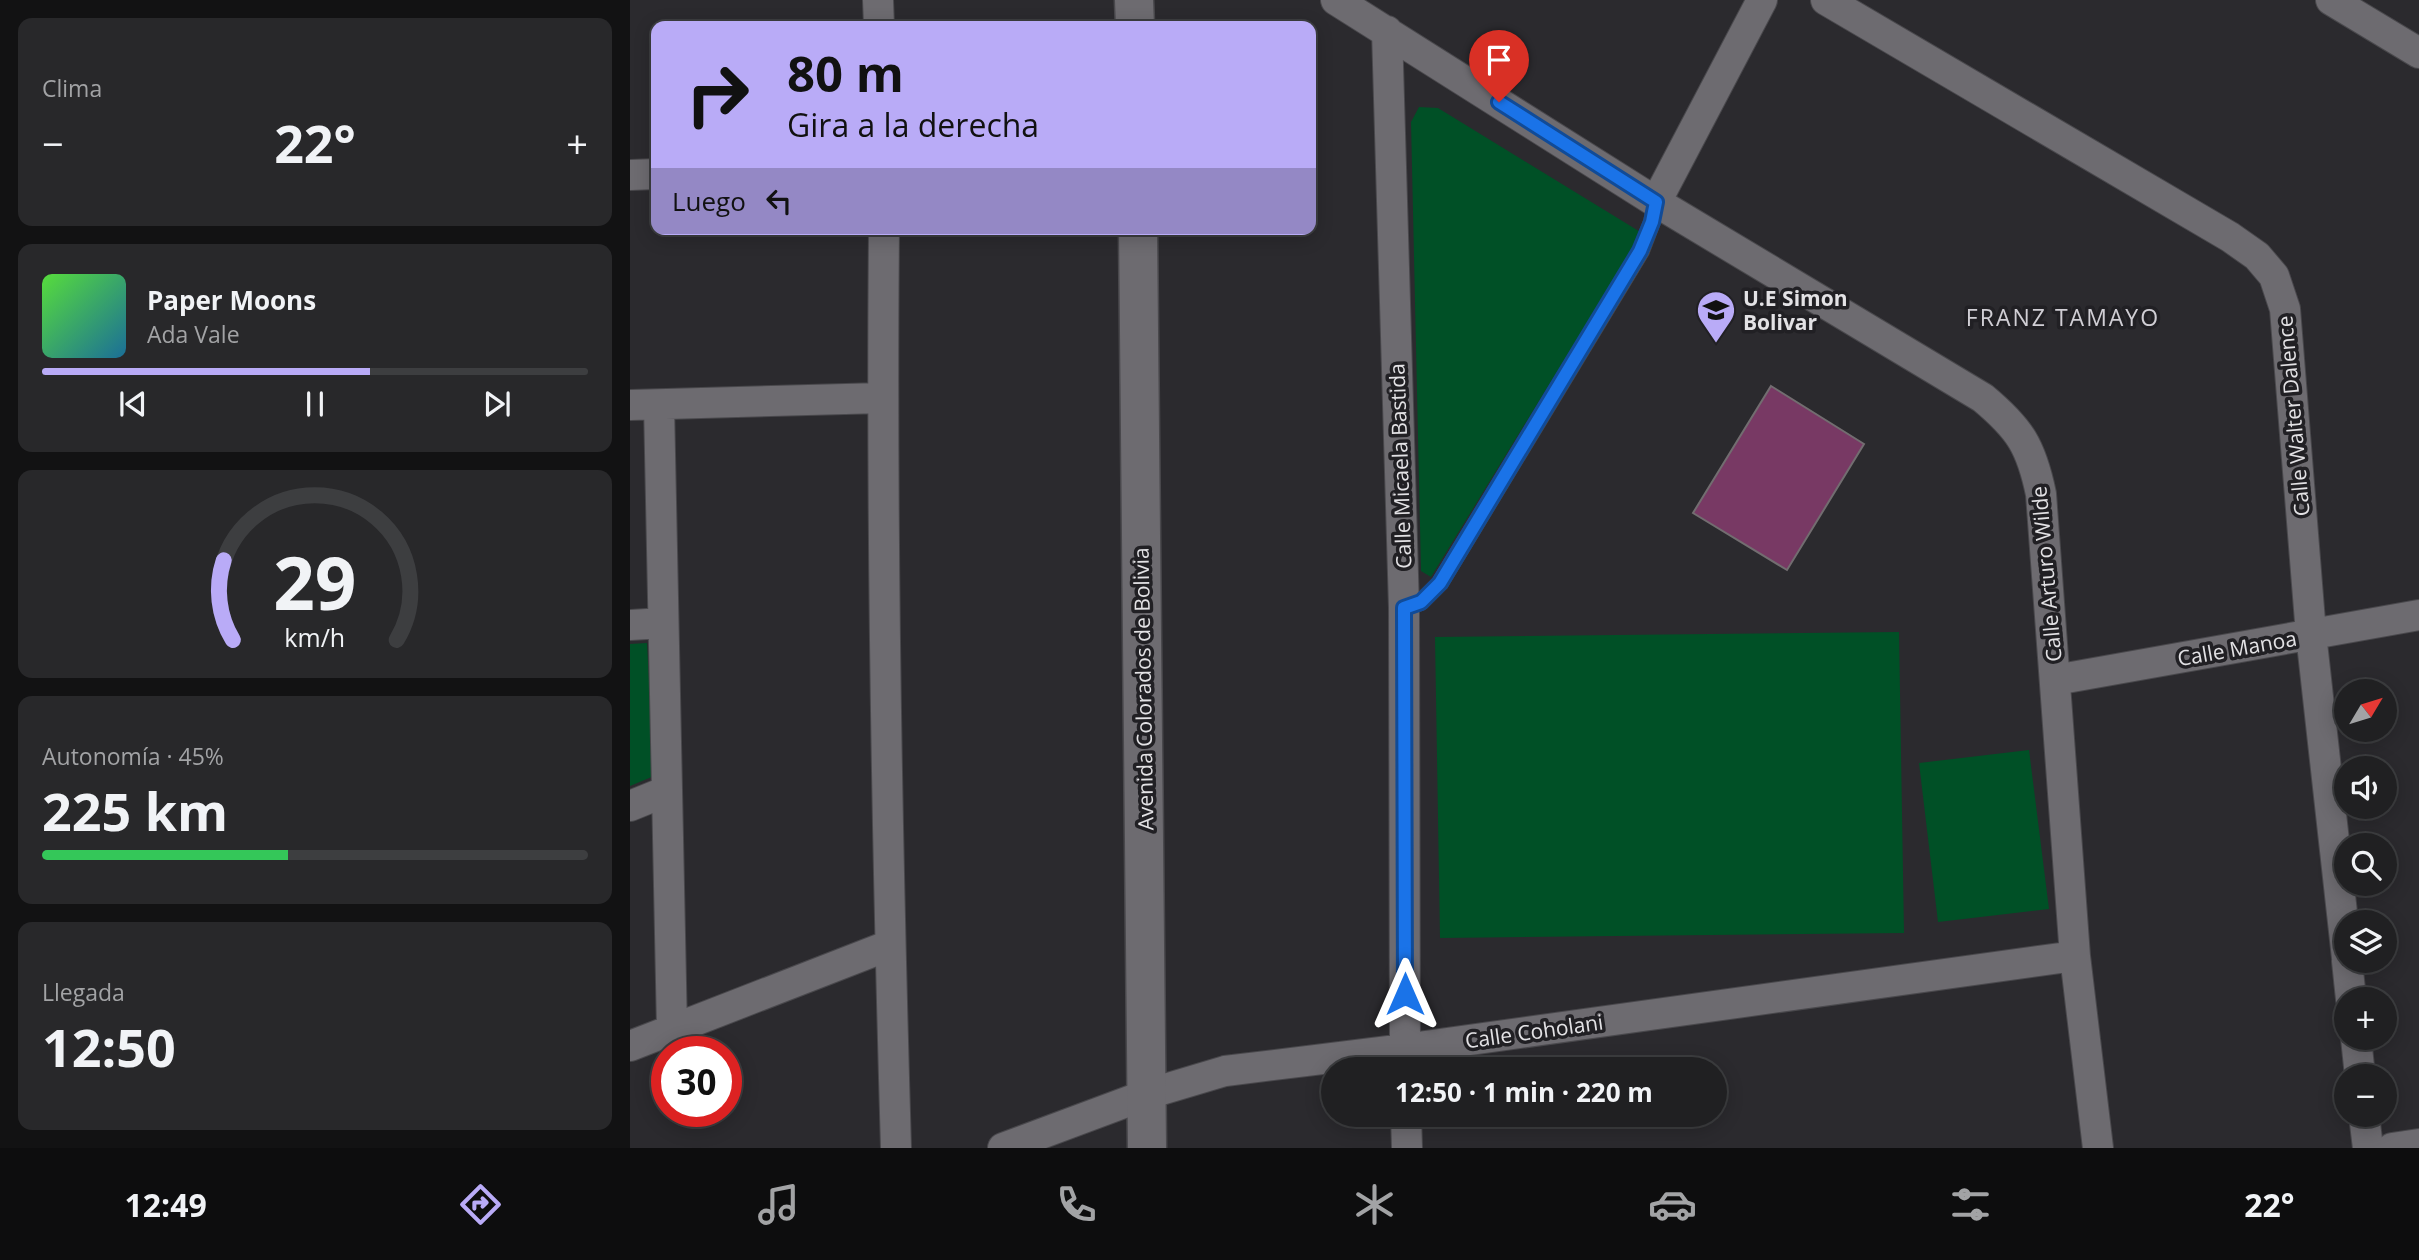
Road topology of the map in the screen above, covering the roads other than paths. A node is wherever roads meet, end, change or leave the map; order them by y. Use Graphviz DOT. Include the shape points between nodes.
graph roads {
  1 [pos="878,0"];
  2 [pos="1134,0"];
  3 [pos="1336,0"];
  4 [pos="1762,0"];
  5 [pos="1826,0"];
  6 [pos="2331,0"];
  7 [pos="879,21"];
  8 [pos="1135,21"];
  9 [pos="1387,31"];
  10 [pos="2419,53"];
  11 [pos="651,174"];
  12 [pos="630,175"];
  13 [pos="1656,202"];
  14 [pos="884,235"];
  15 [pos="1138,235"];
  16 [pos="883,398"];
  17 [pos="645,405"];
  18 [pos="1404,608"];
  19 [pos="2419,615"];
  20 [pos="663,623"];
  21 [pos="630,625"];
  22 [pos="2311,634"];
  23 [pos="2055,680"];
  24 [pos="667,791"];
  25 [pos="630,806"];
  26 [pos="2341,910"];
  27 [pos="890,945"];
  28 [pos="2075,956"];
  29 [pos="672,1030"];
  30 [pos="630,1046"];
  31 [pos="1405,1057"];
  32 [pos="1418,1057"];
  33 [pos="1321,1065"];
  34 [pos="1147,1094"];
  35 [pos="1406,1127"];
  36 [pos="2365,1127"];
  37 [pos="2419,1144"];
  38 [pos="896,1148"];
  39 [pos="1003,1148"];
  40 [pos="1147,1148"];
  41 [pos="1407,1148"];
  42 [pos="2098,1148"];
  43 [pos="2368,1148"];
  44 [pos="2392,1148"];
  1 -- 7 [label="street"];
  2 -- 8 [label="street"];
  3 -- 9 [label="street, Calle Arturo Wilde"];
  4 -- 13 [label="street"];
  5 -- 22 [label="street, Calle Walter Dalence" via="2230,237 2257,256 2274,276 2285,309"];
  6 -- 10 [label="street"];
  9 -- 13 [label="street, Calle Arturo Wilde"];
  9 -- 18 [label="street, Calle Micaela Bastida"];
  11 -- 12 [label="street"];
  13 -- 18 [label="lane" via="1640,251 1440,583 1421,602"];
  13 -- 23 [label="street, Calle Arturo Wilde" via="1983,398 2008,419 2035,464 2041,494"];
  14 -- 16 [label="street"];
  15 -- 34 [label="street, Avenida Colorados de Bolivia"];
  16 -- 17 [label="street"];
  16 -- 27 [label="street"];
  17 -- 20 [label="street"];
  18 -- 31 [label="street, Calle Micaela Bastida"];
  19 -- 22 [label="street, Calle Manoa"];
  20 -- 21 [label="street"];
  20 -- 24 [label="street"];
  22 -- 23 [label="street, Calle Manoa"];
  22 -- 26 [label="street, Calle Walter Dalence"];
  23 -- 28 [label="street, Calle Arturo Wilde"];
  24 -- 25 [label="street"];
  24 -- 29 [label="street"];
  27 -- 29 [label="street"];
  27 -- 38 [label="street"];
  28 -- 32 [label="street, Calle Coholani"];
  28 -- 42 [label="street, Calle Arturo Wilde"];
  29 -- 30 [label="street"];
  33 -- 34 [label="street, Calle Coholani" via="1225,1071"];
  34 -- 39 [label="street, Calle Coholani"];
  34 -- 40 [label="street, Avenida Colorados de Bolivia"];
  35 -- 41 [label="street"];
  36 -- 43 [label="street"];
  37 -- 44 [label="street"];
}
